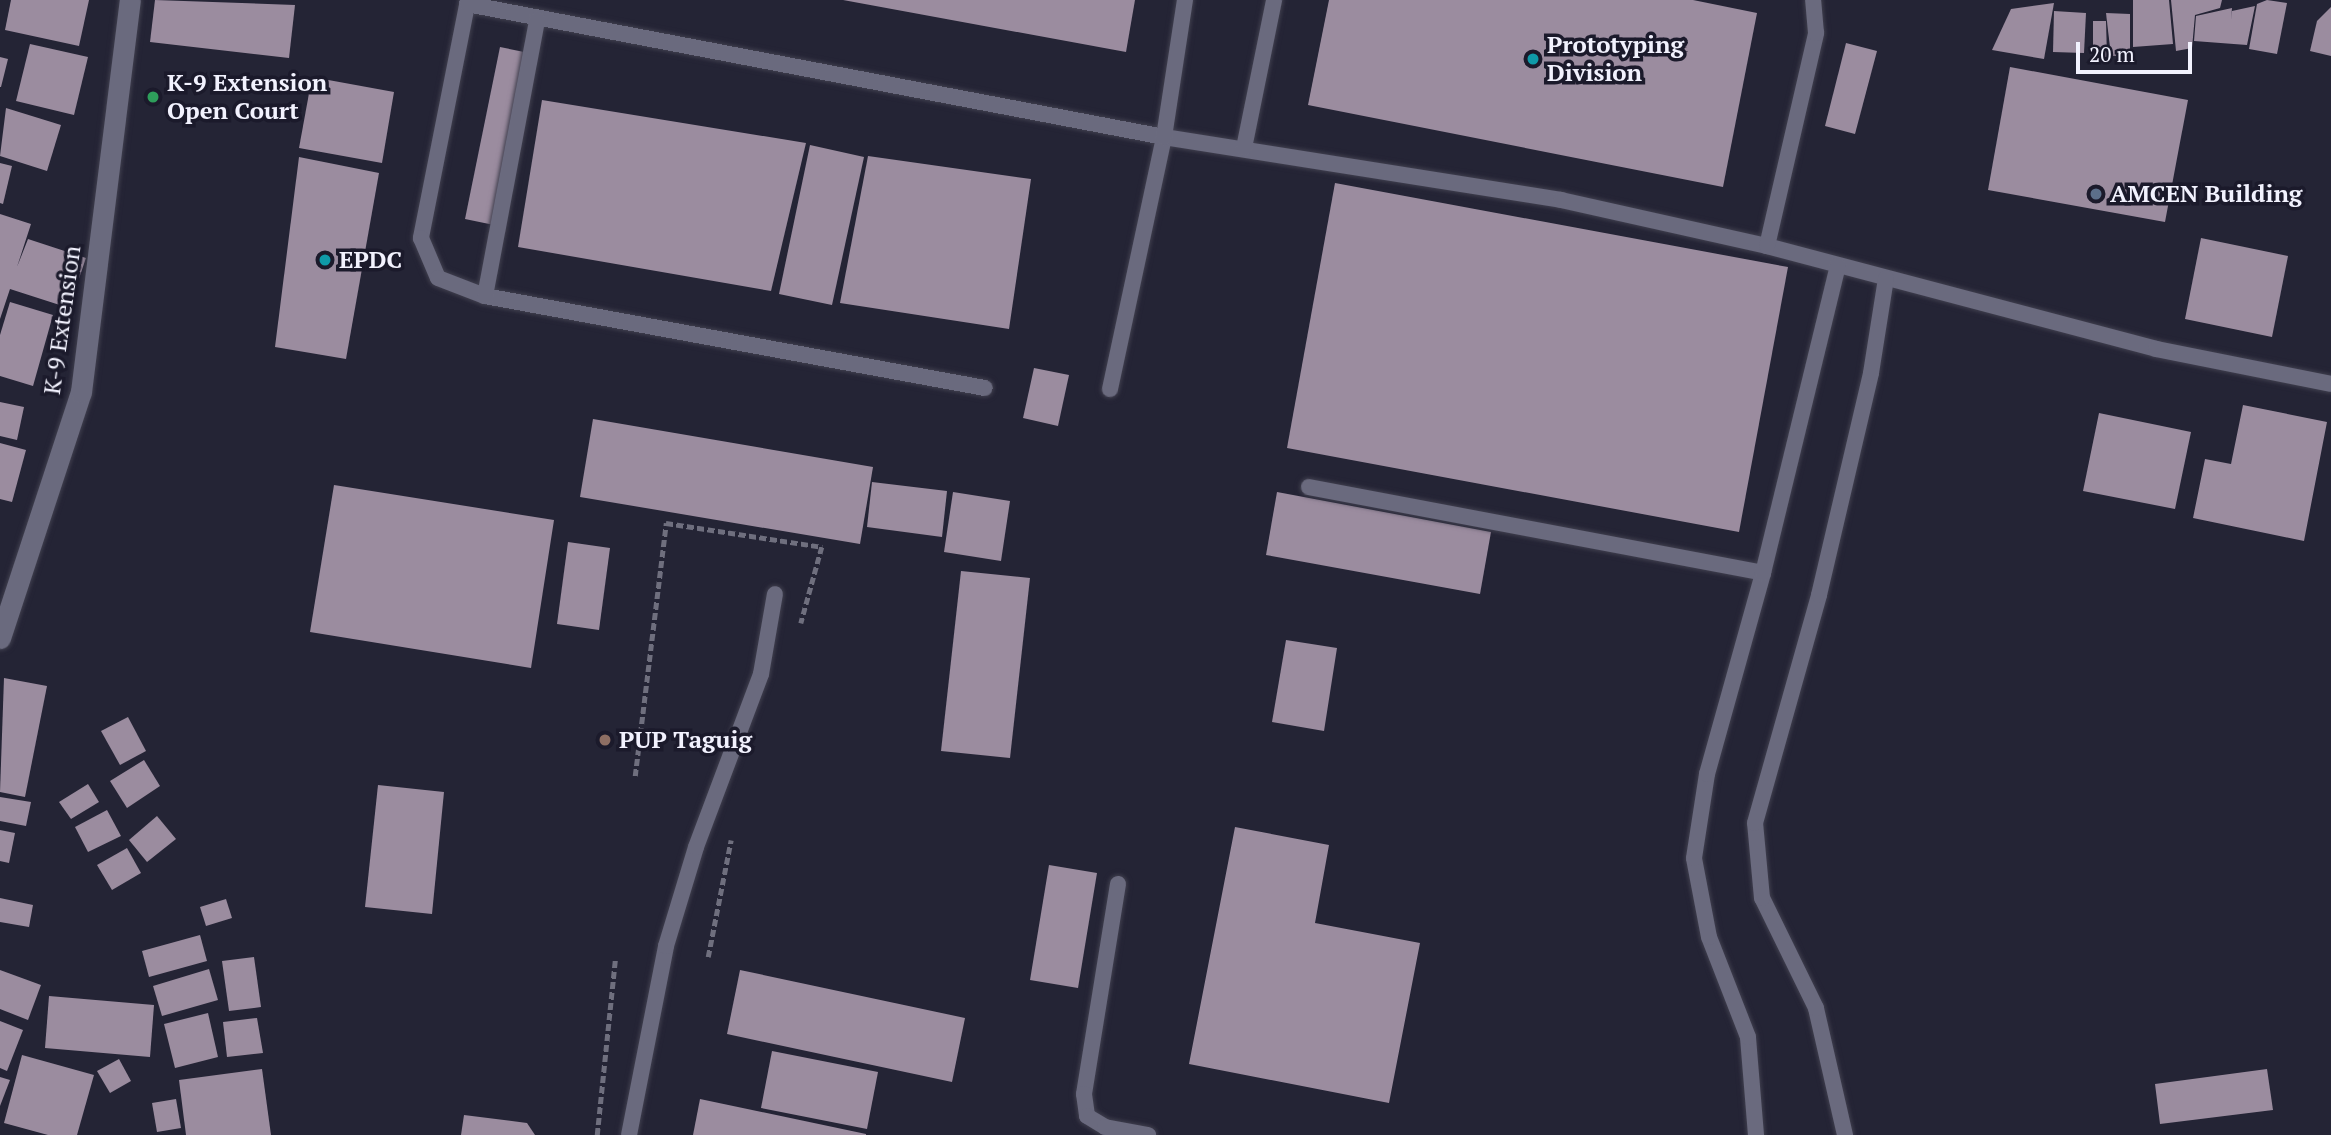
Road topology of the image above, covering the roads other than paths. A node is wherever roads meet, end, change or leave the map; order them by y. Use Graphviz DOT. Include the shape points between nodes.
graph roads {
  1 [pos="130,0"];
  2 [pos="1185,0"];
  3 [pos="1274,0"];
  4 [pos="1812,0"];
  5 [pos="468,2"];
  6 [pos="537,20"];
  7 [pos="1164,137"];
  8 [pos="1244,148"];
  9 [pos="1767,246"];
  10 [pos="1838,266"];
  11 [pos="1886,278"];
  12 [pos="485,296"];
  13 [pos="2331,384"];
  14 [pos="985,388"];
  15 [pos="1111,389"];
  16 [pos="1309,487"];
  17 [pos="1763,573"];
  18 [pos="775,594"];
  19 [pos="0,638"];
  20 [pos="1118,884"];
  21 [pos="629,1135"];
  22 [pos="1148,1135"];
  23 [pos="1756,1135"];
  24 [pos="1844,1135"];
  1 -- 19 [label="street, K-9 Extension" via="81,392"];
  2 -- 7 [label="lane"];
  3 -- 8 [label="lane"];
  4 -- 9 [label="lane" via="1816,33"];
  5 -- 6 [label="lane"];
  5 -- 12 [label="lane" via="421,238 438,278"];
  6 -- 7 [label="lane"];
  6 -- 12 [label="lane"];
  7 -- 8 [label="lane"];
  7 -- 15 [label="lane"];
  8 -- 9 [label="lane" via="1560,200"];
  9 -- 10 [label="lane"];
  10 -- 11 [label="lane"];
  10 -- 17 [label="lane"];
  11 -- 13 [label="lane" via="2156,349"];
  11 -- 24 [label="lane" via="1871,373 1822,583 1755,823 1762,898 1816,1008"];
  12 -- 14 [label="lane"];
  16 -- 17 [label="lane"];
  17 -- 23 [label="lane" via="1707,774 1694,858 1709,937 1748,1037"];
  18 -- 21 [label="lane" via="761,674 696,847 666,946"];
  20 -- 22 [label="lane" via="1084,1094 1087,1116 1105,1127"];
}
